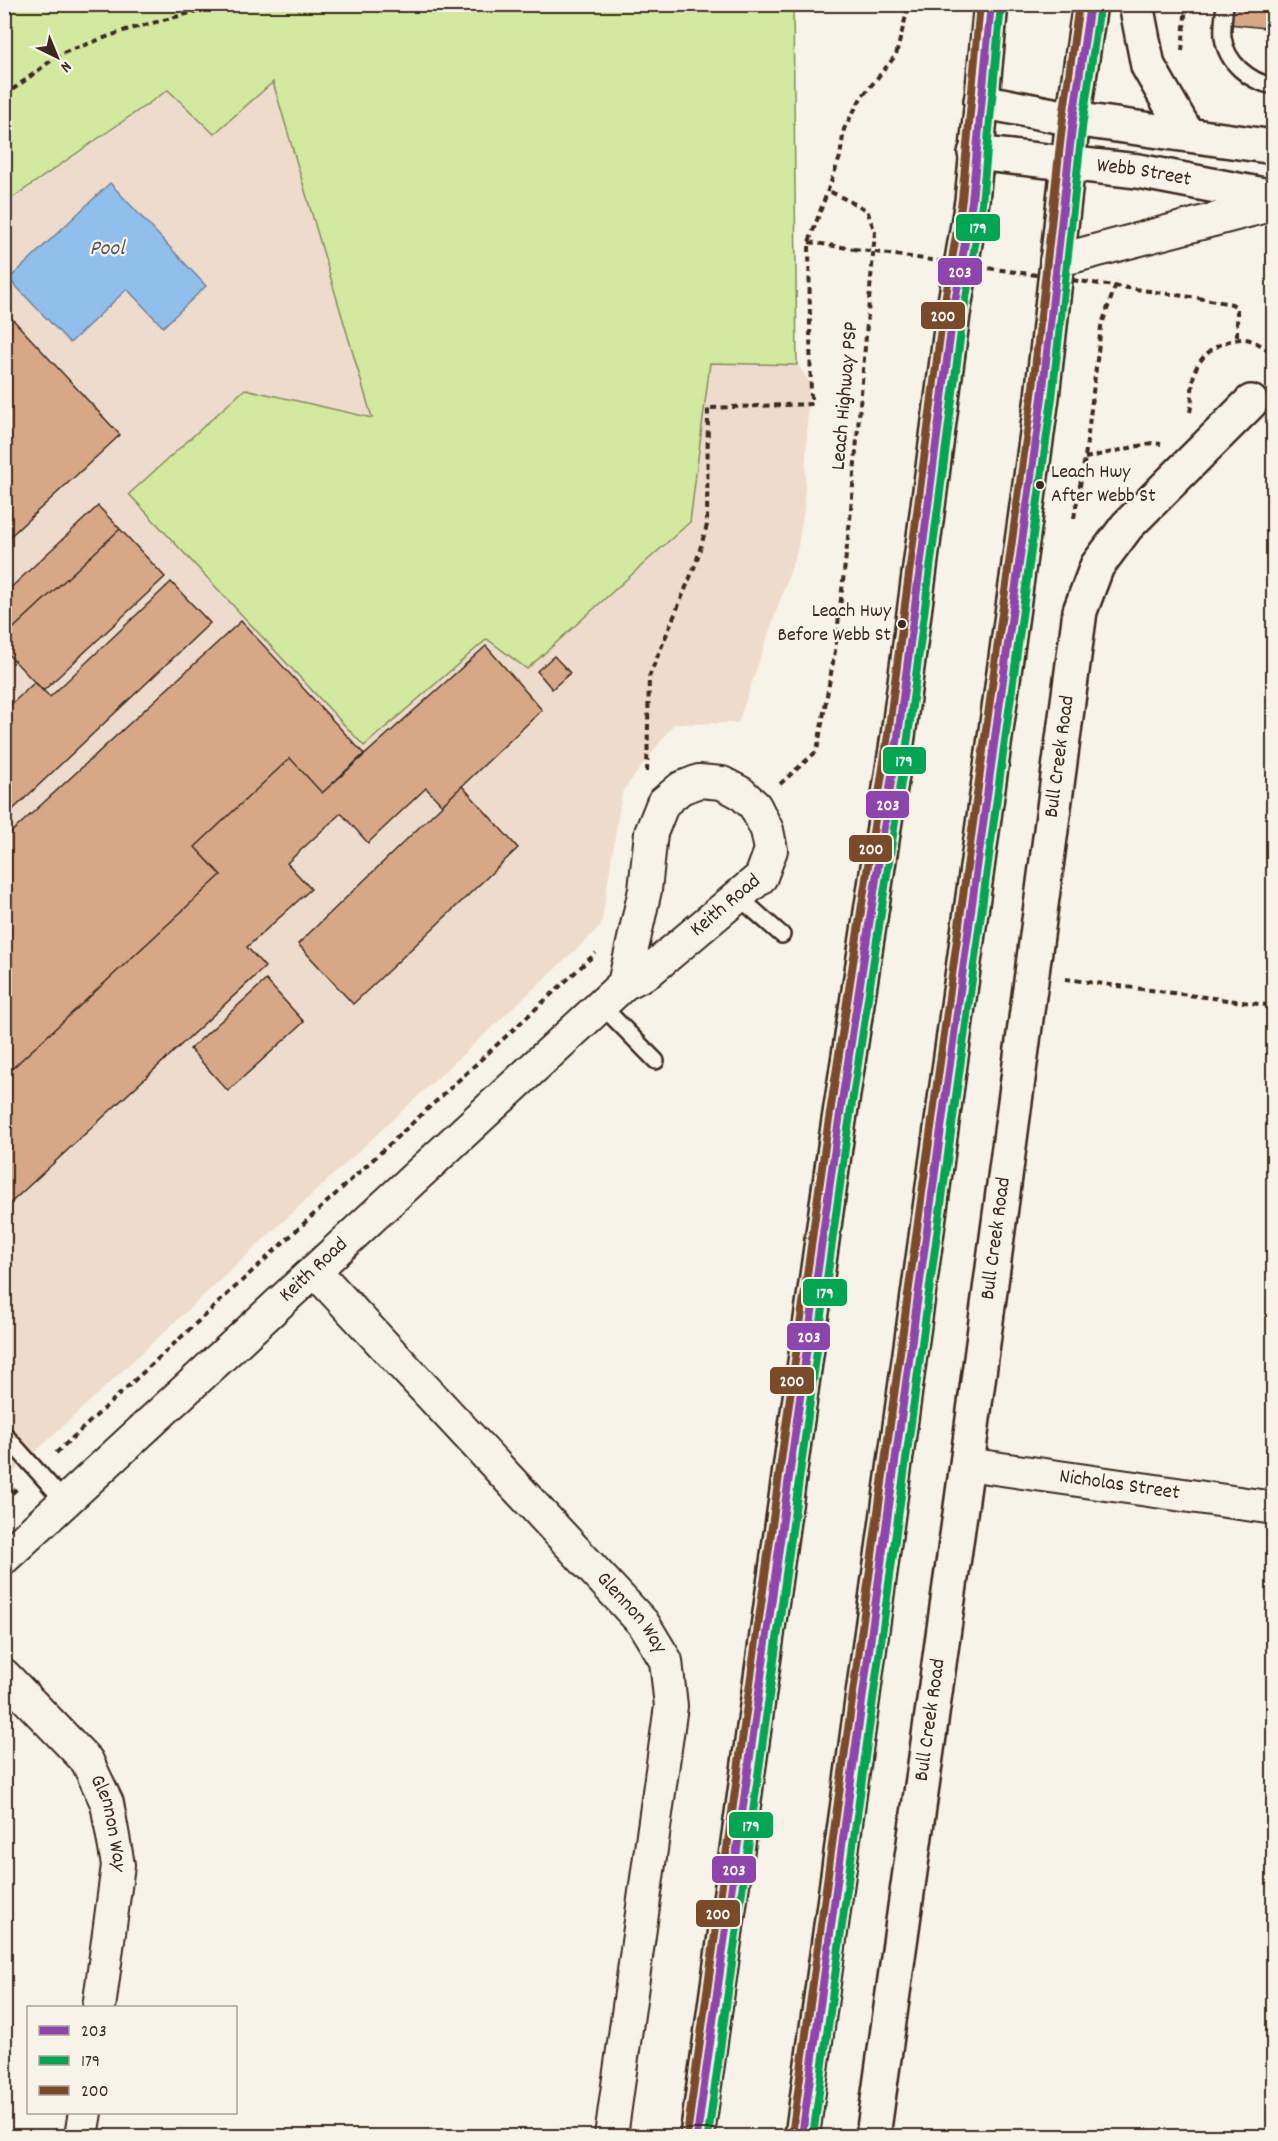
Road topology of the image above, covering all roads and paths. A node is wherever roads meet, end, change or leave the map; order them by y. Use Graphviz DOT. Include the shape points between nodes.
graph roads {
  1 [pos="224,4"];
  2 [pos="909,4"];
  3 [pos="991,4"];
  4 [pos="1090,4"];
  5 [pos="1136,4"];
  6 [pos="1186,4"];
  7 [pos="1225,4"];
  8 [pos="1185,61"];
  9 [pos="1274,86"];
  10 [pos="4,96"];
  11 [pos="981,102"];
  12 [pos="1073,119"];
  13 [pos="1187,134"];
  14 [pos="1274,147"];
  15 [pos="975,153"];
  16 [pos="1068,164"];
  17 [pos="829,191"];
  18 [pos="1274,196"];
  19 [pos="1274,204"];
  20 [pos="809,242"];
  21 [pos="1056,261"];
  22 [pos="1120,274"];
  23 [pos="1237,340"];
  24 [pos="1274,354"];
  25 [pos="1251,402"];
  26 [pos="1187,421"];
  27 [pos="1165,444"];
  28 [pos="1085,458"];
  29 [pos="1074,518"];
  30 [pos="646,781"];
  31 [pos="755,806"];
  32 [pos="740,897"];
  33 [pos="782,935"];
  34 [pos="627,973"];
  35 [pos="1031,974"];
  36 [pos="602,1006"];
  37 [pos="1274,1006"];
  38 [pos="656,1061"];
  39 [pos="315,1271"];
  40 [pos="4,1434"];
  41 [pos="967,1464"];
  42 [pos="37,1471"];
  43 [pos="4,1500"];
  44 [pos="65,1502"];
  45 [pos="1274,1508"];
  46 [pos="4,1558"];
  47 [pos="4,1675"];
  48 [pos="99,2006"];
  49 [pos="85,2114"];
  50 [pos="81,2136"];
  51 [pos="611,2136"];
  52 [pos="697,2136"];
  53 [pos="802,2136"];
  54 [pos="873,2136"];
  1 -- 10 [label="path" via="126,30 60,54"];
  2 -- 17 [label="path" via="896,55 861,98 844,129"];
  3 -- 11 [label="main road"];
  4 -- 12 [label="main road"];
  5 -- 13 [label="main road" via="1148,66"];
  6 -- 8 [label="path" via="1182,50"];
  7 -- 9 [label="lane" via="1223,37 1229,59 1248,76"];
  11 -- 12 [label="main road"];
  11 -- 15 [label="main road"];
  12 -- 13 [label="main road"];
  12 -- 16 [label="main road"];
  13 -- 14 [label="main road"];
  15 -- 16 [label="main road, Webb Street"];
  15 -- 52 [label="main road" via="972,201 950,337 898,736 836,1140"];
  16 -- 18 [label="main road, Webb Street" via="1138,171"];
  16 -- 21 [label="main road"];
  17 -- 20 [label="path"];
  17 -- 31 [label="path, Leach Highway PSP" via="867,210 875,232 835,651 817,751"];
  19 -- 21 [label="street, Webb Street"];
  20 -- 23 [label="path, bridge" via="1232,304 1237,308"];
  20 -- 30 [label="path" via="811,404 708,408 707,525 696,563 649,677"];
  21 -- 53 [label="main road" via="1042,397"];
  22 -- 28 [label="path" via="1101,327"];
  23 -- 24 [label="path" via="1260,344"];
  23 -- 26 [label="path" via="1216,347 1194,372"];
  25 -- 35 [label="main road, Bull Creek Road" via="1127,526 1097,566 1080,611"];
  27 -- 28 [label="path" via="1152,443"];
  28 -- 29 [label="path"];
  31 -- 32 [label="street, Keith Road" via="767,830 771,850 761,877"];
  31 -- 34 [label="street, Keith Road" via="722,783 699,781 681,788 663,803 651,833 644,901"];
  32 -- 33 [label="lane"];
  32 -- 34 [label="street, Keith Road" via="648,972"];
  34 -- 36 [label="street, Keith Road"];
  34 -- 42 [label="path" via="604,945"];
  35 -- 37 [label="path"];
  35 -- 41 [label="main road, Bull Creek Road"];
  36 -- 38 [label="lane"];
  36 -- 39 [label="street, Keith Road"];
  39 -- 44 [label="street, Keith Road"];
  39 -- 51 [label="street, Glennon Way" via="643,1623 666,1661 671,1706"];
  40 -- 42 [label="lane"];
  41 -- 45 [label="street, Nicholas Street"];
  41 -- 54 [label="main road, Bull Creek Road"];
  42 -- 43 [label="path"];
  42 -- 44 [label="lane"];
  44 -- 46 [label="street, Keith Road"];
  47 -- 48 [label="street, Glennon Way" via="87,1761 107,1803 118,1865"];
  49 -- 50 [label="street"];
}
